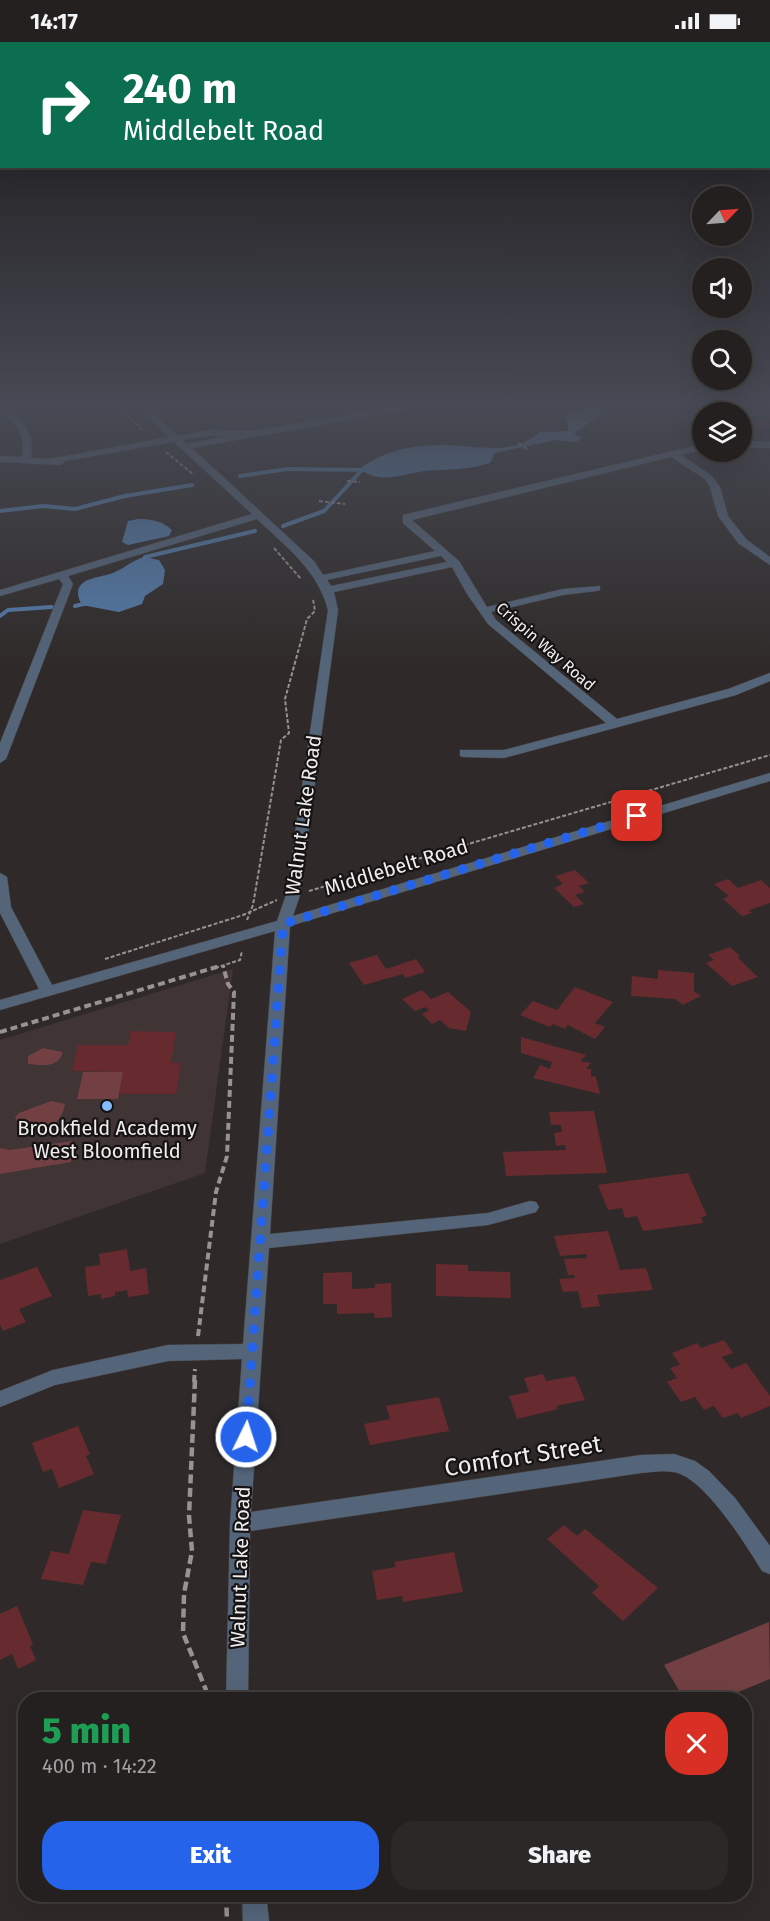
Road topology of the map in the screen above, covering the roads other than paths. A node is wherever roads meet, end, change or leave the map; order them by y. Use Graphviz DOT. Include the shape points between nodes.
graph roads {
  1 [pos="235,493"];
  2 [pos="503,493"];
  3 [pos="717,493"];
  4 [pos="260,515"];
  5 [pos="445,552"];
  6 [pos="770,562"];
  7 [pos="455,563"];
  8 [pos="62,576"];
  9 [pos="325,584"];
  10 [pos="596,588"];
  11 [pos="0,593"];
  12 [pos="483,611"];
  13 [pos="770,677"];
  14 [pos="614,723"];
  15 [pos="464,753"];
  16 [pos="0,755"];
  17 [pos="770,777"];
  18 [pos="0,877"];
  19 [pos="283,924"];
  20 [pos="48,991"];
  21 [pos="0,1005"];
  22 [pos="530,1207"];
  23 [pos="261,1242"];
  24 [pos="251,1351"];
  25 [pos="0,1399"];
  26 [pos="240,1522"];
  27 [pos="770,1564"];
  28 [pos="237,1692"];
  29 [pos="255,1902"];
  30 [pos="256,1921"];
  1 -- 4 [label="street"];
  2 -- 5 [label="street, Crispin Way Road" via="410,514 407,521"];
  3 -- 6 [label="street" via="723,516 742,541"];
  4 -- 8 [label="street"];
  4 -- 9 [label="street" via="310,562"];
  5 -- 7 [label="street, Crispin Way Road"];
  5 -- 9 [label="street"];
  7 -- 9 [label="street"];
  7 -- 12 [label="street, Crispin Way Road"];
  8 -- 11 [label="street"];
  8 -- 16 [label="street" via="68,584"];
  9 -- 19 [label="street, Walnut Lake Road" via="333,610 331,632 293,895"];
  10 -- 12 [label="street"];
  12 -- 14 [label="street, Crispin Way Road"];
  13 -- 14 [label="street" via="732,692"];
  14 -- 15 [label="street" via="504,754"];
  17 -- 19 [label="street, Middlebelt Road"];
  18 -- 20 [label="street" via="4,907"];
  19 -- 20 [label="street, Middlebelt Road"];
  19 -- 23 [label="street, Walnut Lake Road"];
  20 -- 21 [label="street, Middlebelt Road"];
  22 -- 23 [label="street" via="489,1219"];
  23 -- 24 [label="street, Walnut Lake Road"];
  24 -- 25 [label="street" via="168,1353 53,1378"];
  24 -- 26 [label="street, Walnut Lake Road"];
  26 -- 27 [label="street, Comfort Street" via="641,1464 676,1463 704,1479 728,1504"];
  26 -- 28 [label="street, Walnut Lake Road"];
  29 -- 30 [label="street"];
}
